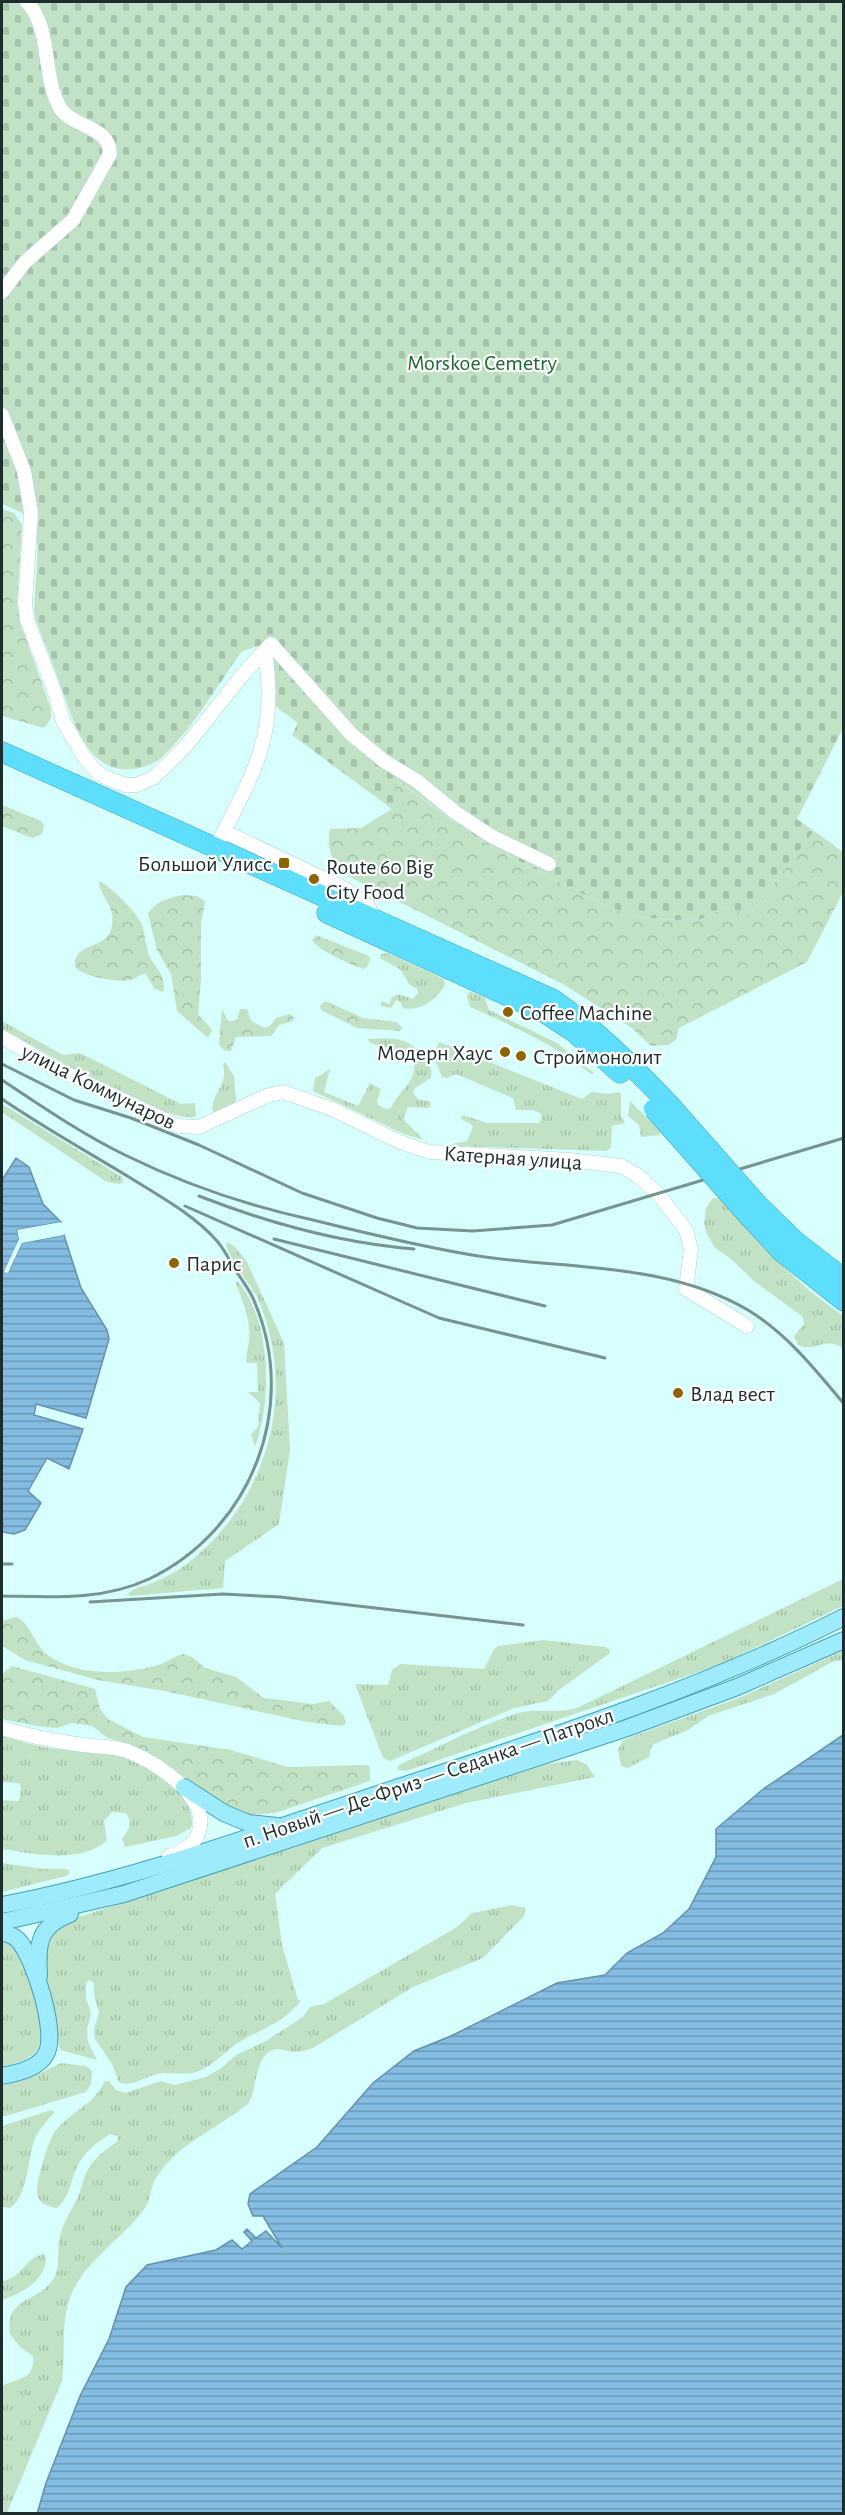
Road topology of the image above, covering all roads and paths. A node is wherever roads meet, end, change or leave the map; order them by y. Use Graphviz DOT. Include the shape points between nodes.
graph roads {
  1 [pos="27,2"];
  2 [pos="2,292"];
  3 [pos="2,416"];
  4 [pos="265,652"];
  5 [pos="2,752"];
  6 [pos="2,766"];
  7 [pos="225,832"];
  8 [pos="215,849"];
  9 [pos="549,864"];
  10 [pos="374,919"];
  11 [pos="2,1037"];
  12 [pos="661,1106"];
  13 [pos="199,1126"];
  14 [pos="751,1208"];
  15 [pos="843,1280"];
  16 [pos="843,1301"];
  17 [pos="747,1326"];
  18 [pos="843,1617"];
  19 [pos="843,1640"];
  20 [pos="2,1728"];
  21 [pos="184,1787"];
  22 [pos="281,1827"];
  23 [pos="100,1881"];
  24 [pos="103,1900"];
  25 [pos="2,1905"];
  26 [pos="2,1922"];
  27 [pos="2,1933"];
  28 [pos="40,1990"];
  29 [pos="2,2076"];
  1 -- 2 [label="street" via="35,10 59,108 106,138 110,154 73,220 25,262"];
  3 -- 4 [label="street" via="24,471 31,513 27,620 63,721 90,766 100,775 125,785 153,778 185,747"];
  4 -- 7 [label="street" via="269,699 262,751"];
  4 -- 9 [label="street" via="271,644 351,734 384,761 491,836"];
  5 -- 8 [label="highway"];
  6 -- 12 [label="highway" via="545,1013 574,1032"];
  7 -- 8 [label="street"];
  7 -- 10 [label="street" via="344,888 368,906"];
  8 -- 10 [label="highway"];
  10 -- 12 [label="highway" via="552,999 607,1040"];
  11 -- 13 [label="street, улица Коммунаров" via="53,1067 167,1121 188,1128"];
  12 -- 14 [label="highway, bridge"];
  13 -- 17 [label="street, Катерная улица" via="283,1092 325,1106 429,1152 621,1166 659,1195 686,1230 691,1249 686,1289"];
  14 -- 15 [label="highway"];
  14 -- 16 [label="highway" via="782,1251"];
  18 -- 22 [label="main road, п. Новый — Де-Фриз — Седанка — Патрокл" via="727,1672"];
  19 -- 24 [label="main road, п. Новый — Де-Фриз — Седанка — Патрокл" via="737,1687 627,1728"];
  20 -- 21 [label="street" via="132,1752"];
  21 -- 22 [label="main road" via="224,1813 248,1822"];
  21 -- 23 [label="street" via="200,1815 198,1835 192,1844 180,1853"];
  22 -- 23 [label="main road, п. Новый — Де-Фриз — Седанка — Патрокл"];
  23 -- 25 [label="main road, п. Новый — Де-Фриз — Седанка — Патрокл"];
  24 -- 26 [label="main road, п. Новый — Де-Фриз — Седанка — Патрокл"];
  24 -- 28 [label="main road" via="48,1926 39,1943"];
  27 -- 28 [label="main road" via="17,1939 22,1946"];
  28 -- 29 [label="main road" via="49,2029 46,2055 25,2070"];
}
